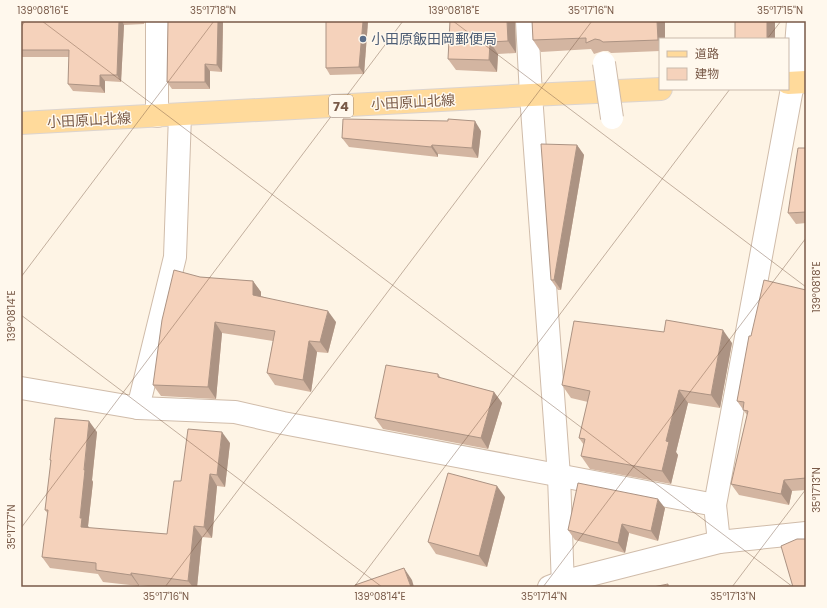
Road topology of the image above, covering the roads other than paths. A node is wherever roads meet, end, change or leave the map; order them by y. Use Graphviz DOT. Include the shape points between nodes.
graph roads {
  1 [pos="157,21"];
  2 [pos="527,21"];
  3 [pos="798,21"];
  4 [pos="604,63"];
  5 [pos="796,83"];
  6 [pos="659,89"];
  7 [pos="531,95"];
  8 [pos="180,115"];
  9 [pos="157,116"];
  10 [pos="612,118"];
  11 [pos="21,123"];
  12 [pos="21,388"];
  13 [pos="138,408"];
  14 [pos="559,476"];
  15 [pos="715,505"];
  16 [pos="806,533"];
  17 [pos="719,542"];
  18 [pos="558,585"];
  1 -- 9 [label="street"];
  2 -- 7 [label="street"];
  3 -- 5 [label="street"];
  4 -- 10 [label="street, bridge"];
  5 -- 15 [label="street"];
  6 -- 7 [label="main road, 小田原山北線 / 74"];
  7 -- 8 [label="main road, 小田原山北線 / 74"];
  7 -- 14 [label="street"];
  8 -- 9 [label="main road, 小田原山北線 / 74"];
  8 -- 13 [label="street" via="175,257"];
  9 -- 11 [label="main road, 小田原山北線 / 74"];
  12 -- 13 [label="street"];
  13 -- 14 [label="street" via="234,412"];
  14 -- 15 [label="street"];
  14 -- 18 [label="street"];
  15 -- 17 [label="street"];
  16 -- 17 [label="street"];
  17 -- 18 [label="street"];
}
